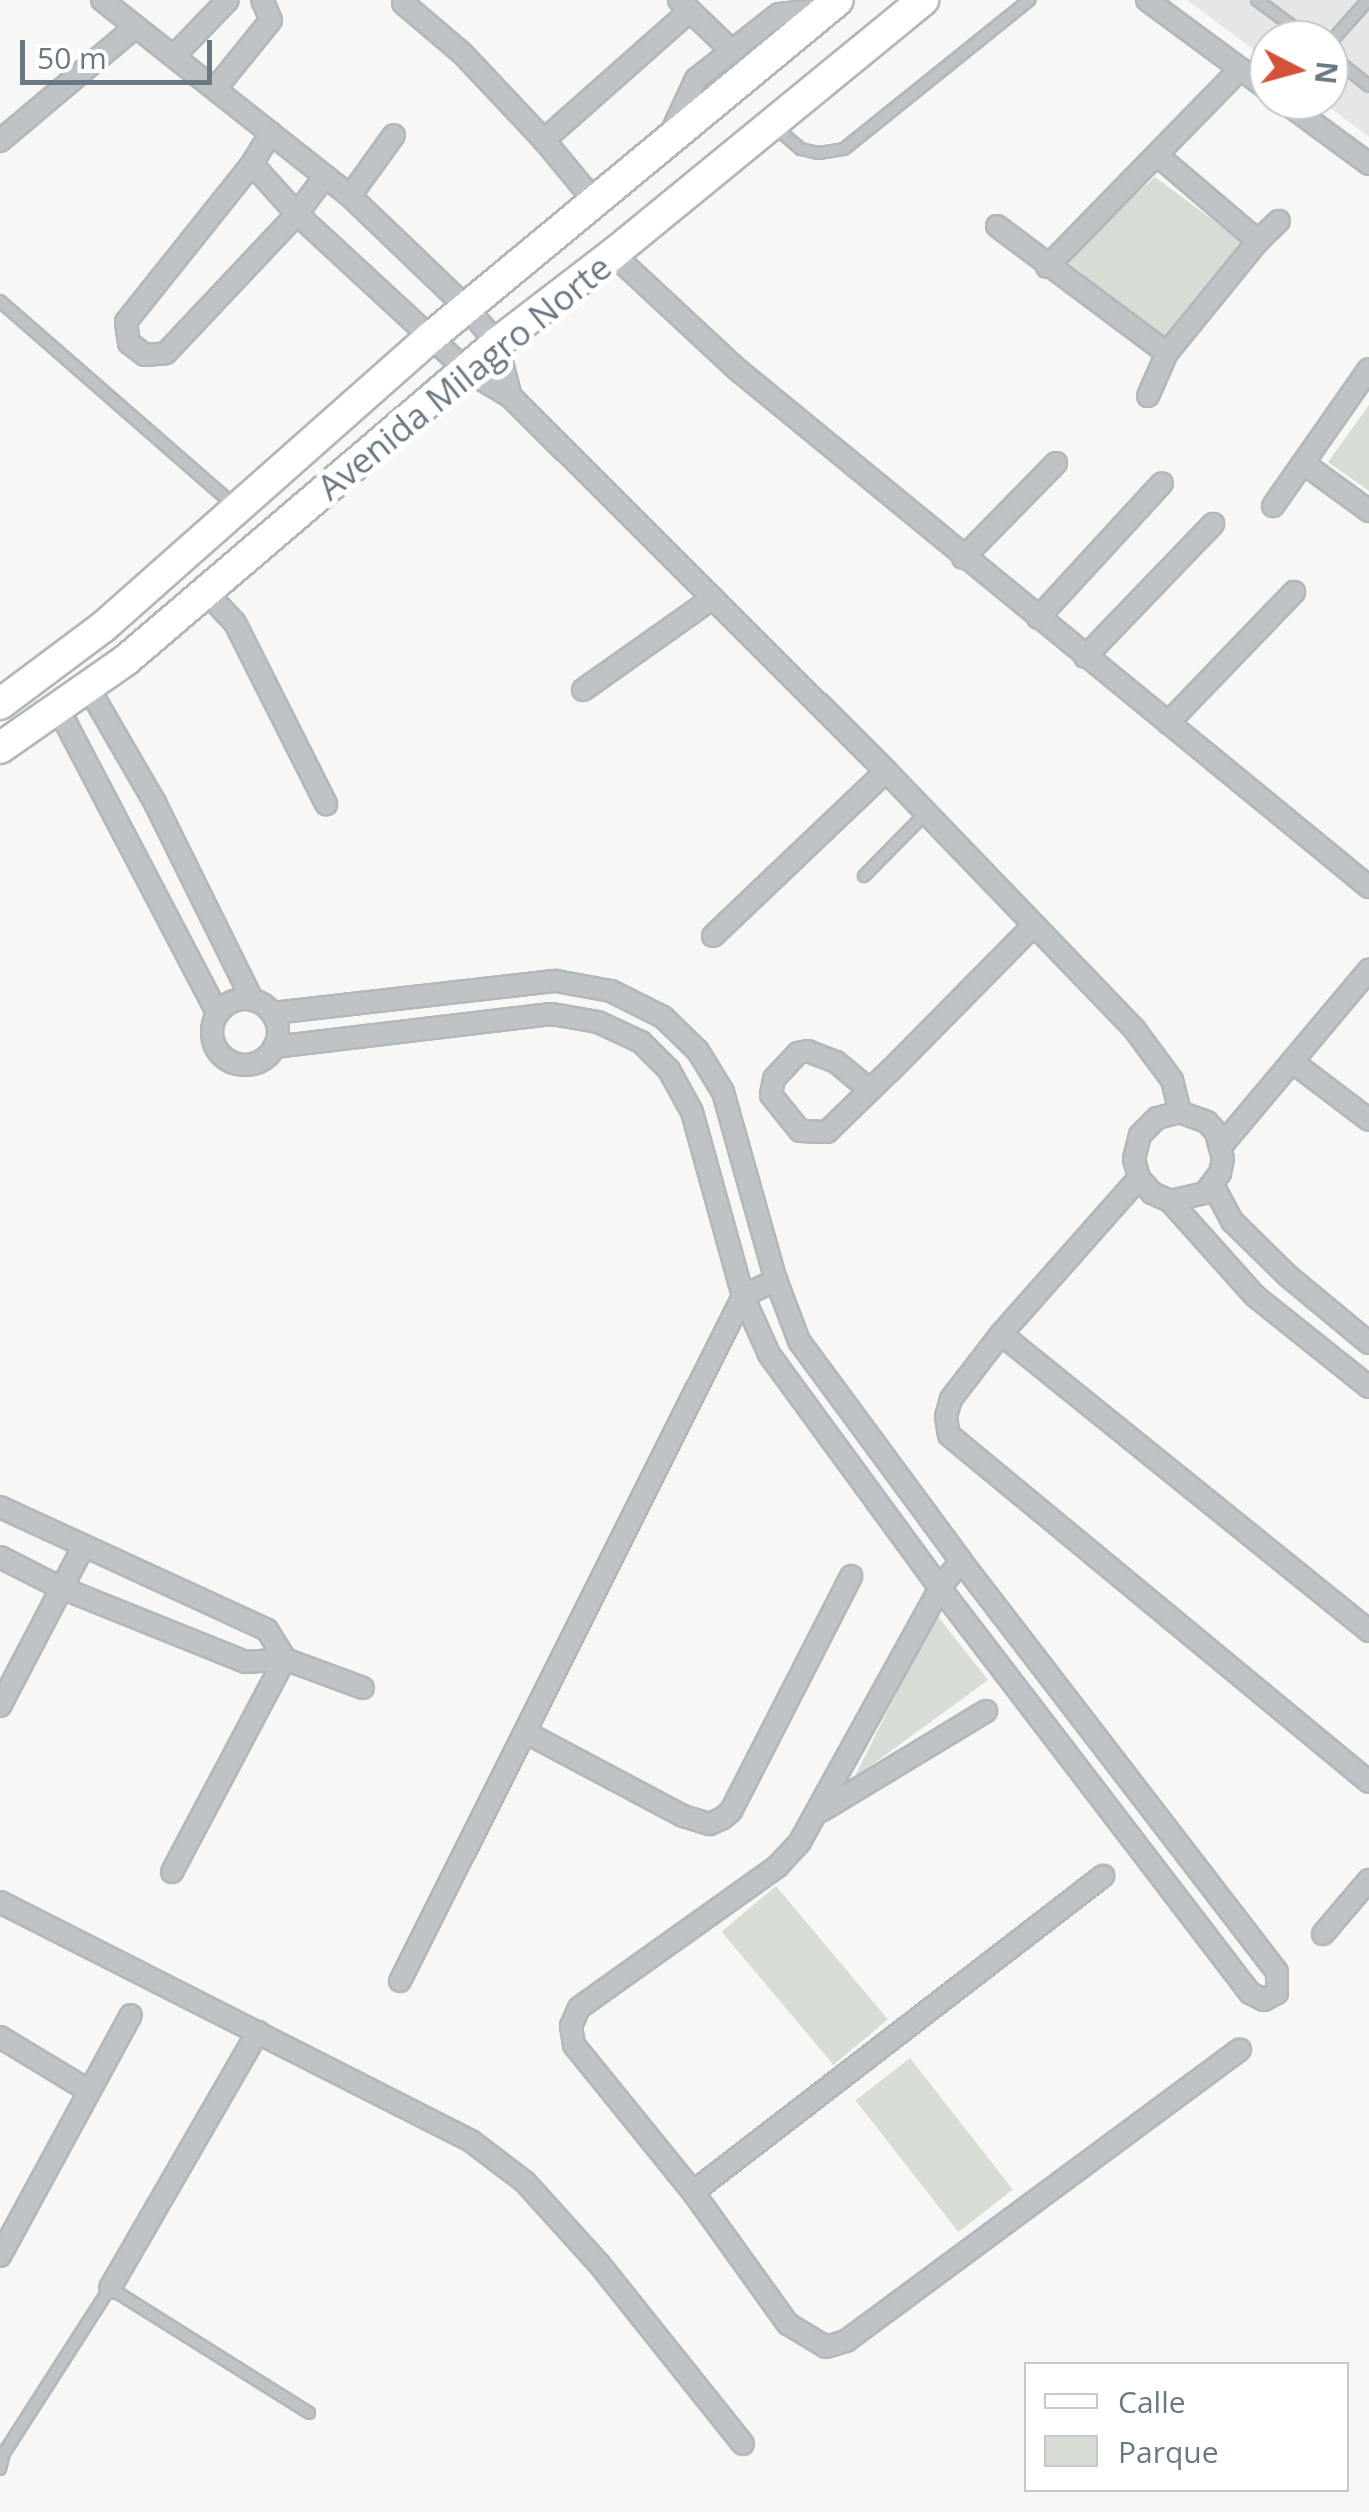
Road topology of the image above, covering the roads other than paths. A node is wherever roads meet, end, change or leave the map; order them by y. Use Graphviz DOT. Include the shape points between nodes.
graph roads {
  1 [pos="102,0"];
  2 [pos="228,0"];
  3 [pos="262,0"];
  4 [pos="923,0"];
  5 [pos="1029,0"];
  6 [pos="1257,0"];
  7 [pos="1366,2"];
  8 [pos="403,3"];
  9 [pos="1162,4"];
  10 [pos="832,5"];
  11 [pos="684,6"];
  12 [pos="1284,20"];
  13 [pos="1349,21"];
  14 [pos="134,28"];
  15 [pos="732,51"];
  16 [pos="176,56"];
  17 [pos="1240,69"];
  18 [pos="1349,70"];
  19 [pos="1249,76"];
  20 [pos="1369,86"];
  21 [pos="216,88"];
  22 [pos="1309,120"];
  23 [pos="772,124"];
  24 [pos="271,133"];
  25 [pos="394,136"];
  26 [pos="544,140"];
  27 [pos="0,141"];
  28 [pos="666,145"];
  29 [pos="1157,155"];
  30 [pos="252,164"];
  31 [pos="1369,164"];
  32 [pos="325,176"];
  33 [pos="350,196"];
  34 [pos="596,203"];
  35 [pos="297,214"];
  36 [pos="1280,221"];
  37 [pos="997,226"];
  38 [pos="1258,240"];
  39 [pos="613,254"];
  40 [pos="1047,268"];
  41 [pos="0,301"];
  42 [pos="468,309"];
  43 [pos="432,337"];
  44 [pos="497,343"];
  45 [pos="1167,353"];
  46 [pos="1369,369"];
  47 [pos="466,370"];
  48 [pos="1148,396"];
  49 [pos="511,397"];
  50 [pos="1056,463"];
  51 [pos="1303,463"];
  52 [pos="1162,484"];
  53 [pos="1272,506"];
  54 [pos="239,510"];
  55 [pos="1369,511"];
  56 [pos="1214,524"];
  57 [pos="963,558"];
  58 [pos="206,592"];
  59 [pos="1294,592"];
  60 [pos="713,598"];
  61 [pos="1038,618"];
  62 [pos="1085,656"];
  63 [pos="89,689"];
  64 [pos="583,690"];
  65 [pos="0,704"];
  66 [pos="59,710"];
  67 [pos="1168,723"];
  68 [pos="0,748"];
  69 [pos="886,772"];
  70 [pos="326,804"];
  71 [pos="926,813"];
  72 [pos="864,876"];
  73 [pos="1369,887"];
  74 [pos="1034,925"];
  75 [pos="712,936"];
  76 [pos="1369,970"];
  77 [pos="252,999"];
  78 [pos="217,1012"];
  79 [pos="273,1013"];
  80 [pos="274,1047"];
  81 [pos="1294,1063"];
  82 [pos="870,1090"];
  83 [pos="1180,1112"];
  84 [pos="1369,1120"];
  85 [pos="1222,1145"];
  86 [pos="1139,1178"];
  87 [pos="1213,1186"];
  88 [pos="1170,1201"];
  89 [pos="776,1280"];
  90 [pos="743,1296"];
  91 [pos="1001,1334"];
  92 [pos="1369,1343"];
  93 [pos="1369,1387"];
  94 [pos="0,1507"];
  95 [pos="82,1548"];
  96 [pos="0,1556"];
  97 [pos="961,1561"];
  98 [pos="852,1576"];
  99 [pos="59,1587"];
  100 [pos="940,1588"];
  101 [pos="1369,1631"];
  102 [pos="285,1660"];
  103 [pos="363,1688"];
  104 [pos="0,1706"];
  105 [pos="986,1711"];
  106 [pos="525,1732"];
  107 [pos="1369,1782"];
  108 [pos="820,1812"];
  109 [pos="172,1872"];
  110 [pos="1103,1876"];
  111 [pos="1369,1880"];
  112 [pos="0,1902"];
  113 [pos="1323,1934"];
  114 [pos="400,1981"];
  115 [pos="131,2015"];
  116 [pos="258,2032"];
  117 [pos="0,2037"];
  118 [pos="1240,2050"];
  119 [pos="89,2091"];
  120 [pos="693,2192"];
  121 [pos="0,2256"];
  122 [pos="110,2288"];
  123 [pos="309,2413"];
  124 [pos="742,2444"];
  125 [pos="0,2470"];
  1 -- 14 [label="street"];
  2 -- 16 [label="street"];
  3 -- 21 [label="street" via="271,20"];
  4 -- 23 [label="main road, Avenida Milagro Norte"];
  5 -- 23 [label="lane" via="844,149 801,149"];
  6 -- 12 [label="lane"];
  7 -- 13 [label="lane"];
  8 -- 26 [label="street" via="462,53"];
  9 -- 17 [label="street"];
  10 -- 15 [label="street" via="779,14"];
  10 -- 28 [label="main road, Avenida Milagro Norte"];
  11 -- 15 [label="street"];
  11 -- 26 [label="street"];
  14 -- 16 [label="street"];
  14 -- 27 [label="street"];
  15 -- 28 [label="street" via="696,79"];
  16 -- 21 [label="street"];
  17 -- 19 [label="street"];
  17 -- 29 [label="street"];
  18 -- 20 [label="lane"];
  21 -- 24 [label="street"];
  22 -- 31 [label="street"];
  23 -- 39 [label="main road, Avenida Milagro Norte"];
  24 -- 30 [label="street"];
  24 -- 32 [label="street"];
  25 -- 33 [label="street"];
  26 -- 34 [label="street"];
  28 -- 34 [label="main road, Avenida Milagro Norte"];
  29 -- 38 [label="street"];
  29 -- 40 [label="street"];
  30 -- 35 [label="street"];
  30 -- 35 [label="street" via="126,322 129,343 145,355 166,353"];
  32 -- 33 [label="street"];
  32 -- 35 [label="street"];
  33 -- 42 [label="street"];
  34 -- 42 [label="main road, Avenida Milagro Norte"];
  35 -- 43 [label="street"];
  36 -- 38 [label="street"];
  37 -- 40 [label="street"];
  38 -- 45 [label="street"];
  39 -- 44 [label="main road, Avenida Milagro Norte"];
  39 -- 57 [label="street" via="738,370"];
  40 -- 45 [label="street"];
  41 -- 54 [label="lane"];
  42 -- 43 [label="main road, Avenida Milagro Norte"];
  42 -- 44 [label="street"];
  43 -- 47 [label="street"];
  43 -- 54 [label="main road, Avenida Milagro Norte"];
  44 -- 47 [label="main road, Avenida Milagro Norte"];
  44 -- 49 [label="street"];
  45 -- 48 [label="street"];
  46 -- 51 [label="street"];
  47 -- 49 [label="street"];
  47 -- 58 [label="main road, Avenida Milagro Norte"];
  49 -- 60 [label="street"];
  50 -- 57 [label="street"];
  51 -- 53 [label="street"];
  51 -- 55 [label="street"];
  52 -- 61 [label="street"];
  54 -- 65 [label="main road, Avenida Milagro Norte" via="104,628"];
  56 -- 62 [label="street"];
  57 -- 61 [label="street"];
  58 -- 63 [label="main road, Avenida Milagro Norte"];
  58 -- 70 [label="street" via="235,623"];
  59 -- 67 [label="street"];
  60 -- 64 [label="street"];
  60 -- 69 [label="street"];
  61 -- 62 [label="street"];
  62 -- 67 [label="street"];
  63 -- 66 [label="main road, Avenida Milagro Norte"];
  63 -- 77 [label="street" via="155,803"];
  66 -- 68 [label="main road, Avenida Milagro Norte"];
  66 -- 78 [label="street"];
  67 -- 73 [label="street"];
  69 -- 71 [label="street"];
  69 -- 75 [label="street"];
  71 -- 72 [label="lane"];
  71 -- 74 [label="street"];
  74 -- 82 [label="street"];
  74 -- 83 [label="street" via="1158,1058"];
  76 -- 81 [label="street"];
  77 -- 78 [label="street" via="239,998"];
  77 -- 79 [label="street"];
  78 -- 80 [label="street" via="212,1038 225,1060 250,1066"];
  79 -- 80 [label="street"];
  79 -- 89 [label="street" via="556,982 611,991 663,1017 698,1052 723,1092"];
  80 -- 90 [label="street" via="551,1014 598,1022 641,1042 669,1070 692,1112"];
  81 -- 84 [label="street"];
  81 -- 85 [label="street"];
  82 -- 82 [label="street" via="818,1134 800,1132 771,1096 774,1079 808,1051 836,1062"];
  83 -- 85 [label="street" via="1206,1122"];
  83 -- 86 [label="street" via="1157,1118 1140,1135 1134,1158"];
  85 -- 87 [label="street"];
  86 -- 88 [label="street"];
  86 -- 91 [label="street"];
  87 -- 88 [label="street" via="1194,1199"];
  87 -- 92 [label="street" via="1232,1221"];
  88 -- 93 [label="street" via="1255,1296"];
  89 -- 90 [label="street"];
  89 -- 97 [label="street" via="799,1341"];
  90 -- 100 [label="street" via="769,1354"];
  90 -- 106 [label="street"];
  91 -- 101 [label="street"];
  91 -- 107 [label="street" via="951,1399 949,1436"];
  94 -- 95 [label="street"];
  95 -- 99 [label="street"];
  95 -- 102 [label="street" via="267,1630"];
  96 -- 99 [label="street"];
  97 -- 100 [label="street"];
  97 -- 100 [label="street" via="1277,1972 1280,1985 1271,1999 1250,1994"];
  98 -- 106 [label="street" via="723,1818 710,1824 684,1816"];
  99 -- 102 [label="street" via="246,1662"];
  99 -- 104 [label="street"];
  100 -- 108 [label="street"];
  102 -- 103 [label="street"];
  102 -- 109 [label="street"];
  105 -- 108 [label="street"];
  106 -- 114 [label="street"];
  108 -- 120 [label="street" via="778,1866 578,2008 571,2026 574,2045"];
  110 -- 120 [label="street"];
  111 -- 113 [label="street"];
  112 -- 116 [label="street"];
  115 -- 119 [label="street"];
  116 -- 122 [label="street"];
  116 -- 124 [label="street" via="471,2141 525,2182 600,2264"];
  117 -- 119 [label="street"];
  118 -- 120 [label="street" via="846,2341 826,2347 788,2324"];
  119 -- 121 [label="street"];
  122 -- 123 [label="lane"];
  122 -- 125 [label="lane" via="4,2453"];
}
